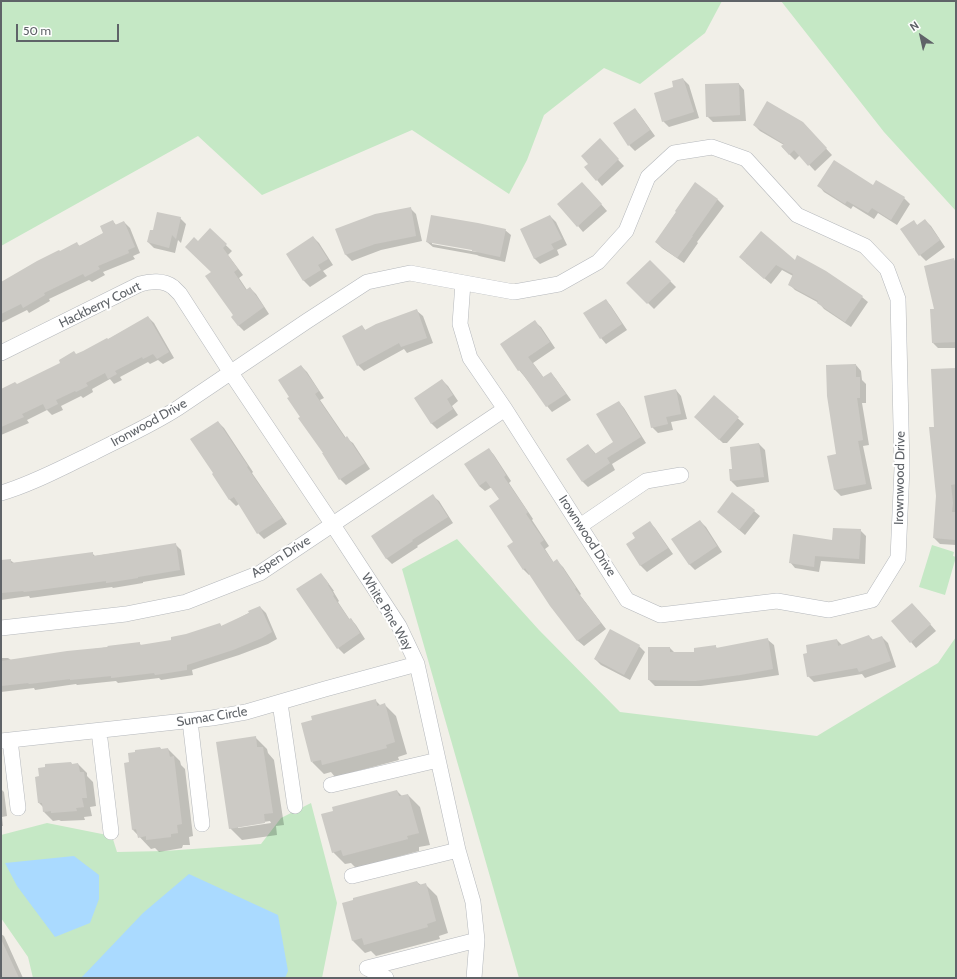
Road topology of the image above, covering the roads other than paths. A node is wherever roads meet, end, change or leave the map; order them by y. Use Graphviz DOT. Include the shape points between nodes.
graph roads {
  1 [pos="463,283"];
  2 [pos="307,321"];
  3 [pos="1,353"];
  4 [pos="231,373"];
  5 [pos="505,409"];
  6 [pos="681,474"];
  7 [pos="1,493"];
  8 [pos="332,525"];
  9 [pos="580,526"];
  10 [pos="1,628"];
  11 [pos="417,664"];
  12 [pos="280,703"];
  13 [pos="190,721"];
  14 [pos="99,731"];
  15 [pos="5,741"];
  16 [pos="438,760"];
  17 [pos="331,785"];
  18 [pos="295,806"];
  19 [pos="18,808"];
  20 [pos="202,824"];
  21 [pos="111,832"];
  22 [pos="458,850"];
  23 [pos="352,876"];
  24 [pos="477,940"];
  25 [pos="386,978"];
  26 [pos="474,978"];
  1 -- 2 [label="street, Irownwood Drive" via="410,273 367,282"];
  1 -- 5 [label="street, Irownwood Drive" via="460,324 470,358"];
  1 -- 9 [label="street, Irownwood Drive" via="514,292 559,284 598,262 626,231 648,177 674,153 712,147 746,159 797,215 865,246 888,270 898,299 902,460 898,558 872,600 829,610 777,601 660,615 628,600"];
  2 -- 4 [label="street, Ironwood Drive"];
  3 -- 4 [label="street, Hackberry Court" via="140,284 156,282 173,287 180,294"];
  4 -- 7 [label="street, Ironwood Drive" via="157,421 39,479"];
  4 -- 8 [label="street, White Pine Way"];
  5 -- 8 [label="street, Aspen Drive"];
  5 -- 9 [label="street, Irownwood Drive"];
  6 -- 9 [label="street" via="646,481"];
  8 -- 10 [label="street, Aspen Drive" via="260,573 186,602 126,614"];
  8 -- 11 [label="street, White Pine Way" via="399,626"];
  11 -- 12 [label="street, Sumac Circle"];
  11 -- 16 [label="street, White Pine Way"];
  12 -- 13 [label="street, Sumac Circle" via="246,712"];
  12 -- 18 [label="street"];
  13 -- 14 [label="street, Sumac Circle"];
  13 -- 20 [label="street"];
  14 -- 15 [label="street, Sumac Circle"];
  14 -- 21 [label="street"];
  15 -- 19 [label="street"];
  16 -- 17 [label="street"];
  16 -- 22 [label="street, White Pine Way"];
  22 -- 23 [label="street"];
  22 -- 24 [label="street, White Pine Way" via="473,902"];
  24 -- 25 [label="street" via="367,968"];
  24 -- 26 [label="street, White Pine Way"];
}
